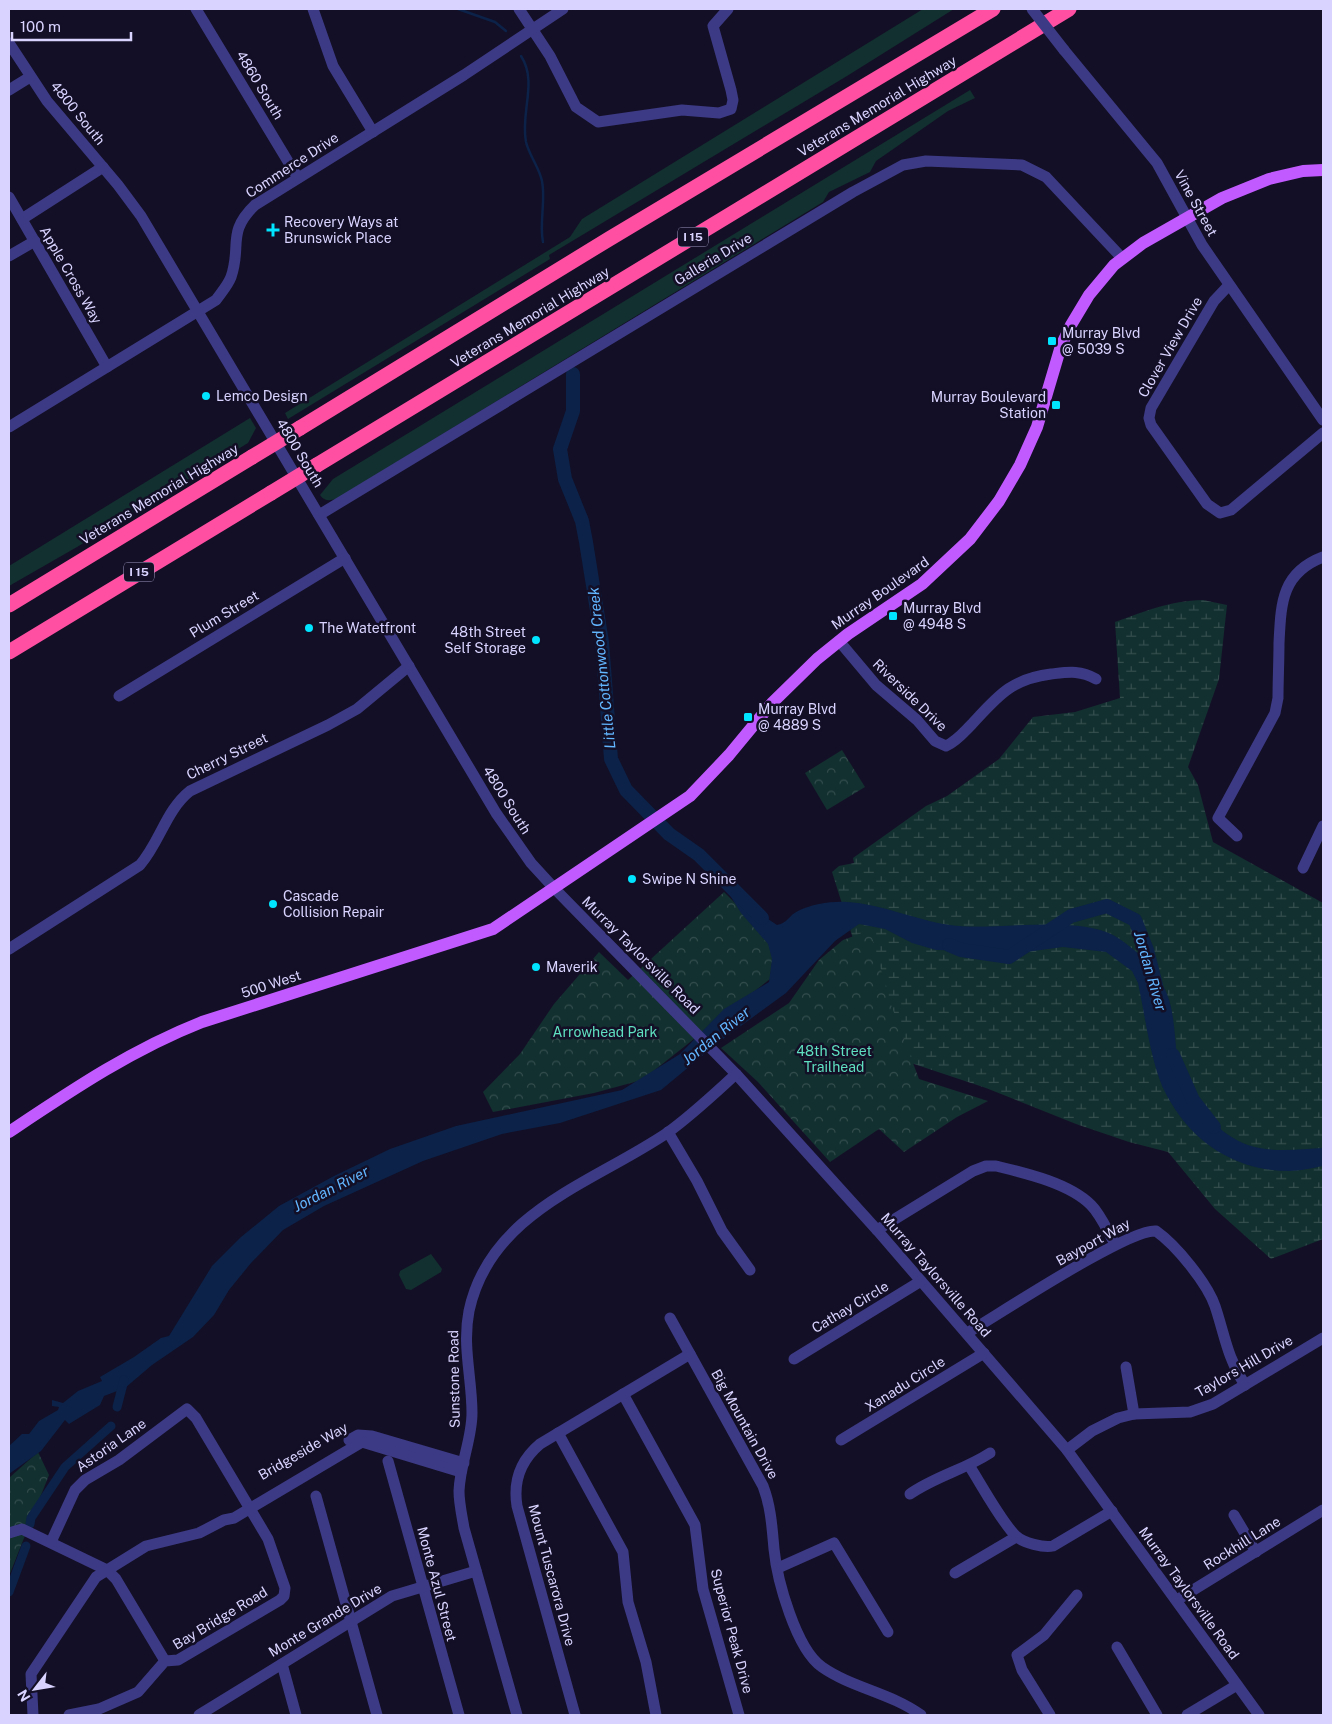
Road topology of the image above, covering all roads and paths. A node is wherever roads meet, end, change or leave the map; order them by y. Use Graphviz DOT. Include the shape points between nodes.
graph roads {
  1 [pos="196,9"];
  2 [pos="313,9"];
  3 [pos="519,9"];
  4 [pos="563,9"];
  5 [pos="728,9"];
  6 [pos="993,9"];
  7 [pos="1032,9"];
  8 [pos="1069,9"];
  9 [pos="533,30"];
  10 [pos="9,43"];
  11 [pos="30,77"];
  12 [pos="9,90"];
  13 [pos="373,132"];
  14 [pos="103,167"];
  15 [pos="1323,170"];
  16 [pos="298,178"];
  17 [pos="9,197"];
  18 [pos="1187,216"];
  19 [pos="22,219"];
  20 [pos="35,240"];
  21 [pos="9,256"];
  22 [pos="1122,258"];
  23 [pos="1229,285"];
  24 [pos="198,313"];
  25 [pos="107,367"];
  26 [pos="1323,420"];
  27 [pos="9,427"];
  28 [pos="1323,433"];
  29 [pos="319,515"];
  30 [pos="1323,557"];
  31 [pos="345,558"];
  32 [pos="64,570"];
  33 [pos="9,600"];
  34 [pos="9,605"];
  35 [pos="839,641"];
  36 [pos="9,652"];
  37 [pos="409,666"];
  38 [pos="1096,679"];
  39 [pos="119,696"];
  40 [pos="1323,826"];
  41 [pos="1237,836"];
  42 [pos="1303,868"];
  43 [pos="552,888"];
  44 [pos="9,948"];
  45 [pos="736,1074"];
  46 [pos="9,1132"];
  47 [pos="668,1132"];
  48 [pos="877,1230"];
  49 [pos="1115,1244"];
  50 [pos="750,1270"];
  51 [pos="921,1282"];
  52 [pos="670,1318"];
  53 [pos="967,1333"];
  54 [pos="1323,1338"];
  55 [pos="984,1353"];
  56 [pos="690,1354"];
  57 [pos="794,1359"];
  58 [pos="1126,1367"];
  59 [pos="1246,1385"];
  60 [pos="623,1394"];
  61 [pos="1134,1414"];
  62 [pos="558,1433"];
  63 [pos="841,1440"];
  64 [pos="1067,1450"];
  65 [pos="990,1453"];
  66 [pos="388,1461"];
  67 [pos="462,1467"];
  68 [pos="970,1467"];
  69 [pos="910,1494"];
  70 [pos="316,1496"];
  71 [pos="248,1505"];
  72 [pos="1323,1510"];
  73 [pos="1112,1511"];
  74 [pos="1234,1515"];
  75 [pos="9,1533"];
  76 [pos="1016,1537"];
  77 [pos="51,1542"];
  78 [pos="1256,1552"];
  79 [pos="778,1568"];
  80 [pos="107,1570"];
  81 [pos="476,1571"];
  82 [pos="955,1573"];
  83 [pos="422,1586"];
  84 [pos="1077,1595"];
  85 [pos="1177,1600"];
  86 [pos="350,1622"];
  87 [pos="888,1632"];
  88 [pos="1117,1647"];
  89 [pos="165,1661"];
  90 [pos="282,1664"];
  91 [pos="1237,1685"];
  92 [pos="33,1715"];
  93 [pos="69,1715"];
  94 [pos="199,1715"];
  95 [pos="296,1715"];
  96 [pos="377,1715"];
  97 [pos="459,1715"];
  98 [pos="517,1715"];
  99 [pos="575,1715"];
  100 [pos="656,1715"];
  101 [pos="739,1715"];
  102 [pos="921,1715"];
  103 [pos="1050,1715"];
  104 [pos="1157,1715"];
  105 [pos="1187,1715"];
  106 [pos="1259,1715"];
  1 -- 16 [label="street, 4860 South"];
  2 -- 13 [label="street" via="333,66"];
  3 -- 9 [label="street"];
  4 -- 9 [label="street, Commerce Drive"];
  5 -- 9 [label="street" via="713,26 733,100 731,109 719,113 682,110 598,122 576,107"];
  6 -- 32 [label="highway, Veterans Memorial Highway, bridge"];
  7 -- 18 [label="street, Vine Street, bridge" via="1144,145"];
  8 -- 36 [label="highway, Veterans Memorial Highway / I 15, bridge"];
  9 -- 13 [label="street, Commerce Drive"];
  10 -- 11 [label="street, 4800 South"];
  11 -- 12 [label="street"];
  11 -- 14 [label="street, 4800 South"];
  13 -- 16 [label="street, Commerce Drive"];
  14 -- 19 [label="street"];
  14 -- 24 [label="street, 4800 South" via="137,210"];
  15 -- 18 [label="main road, Murray Boulevard" via="1302,171 1258,182"];
  16 -- 24 [label="street, Commerce Drive" via="263,199 244,217 236,233 231,278 216,300"];
  17 -- 19 [label="street, Apple Cross Way"];
  18 -- 22 [label="main road, Murray Boulevard"];
  18 -- 23 [label="street, Vine Street"];
  19 -- 20 [label="street, Apple Cross Way"];
  20 -- 21 [label="street"];
  20 -- 25 [label="street, Apple Cross Way"];
  22 -- 29 [label="street, Galleria Drive" via="1046,177 1035,170 1022,165 936,161 903,165 853,192"];
  22 -- 35 [label="main road, Murray Boulevard" via="1098,283 1071,325 1061,346 1037,427 1020,465 988,516 964,546 930,578"];
  23 -- 26 [label="street, Vine Street"];
  23 -- 28 [label="street, Clover View Drive" via="1214,301 1151,408 1151,425 1207,504 1220,512 1235,507"];
  24 -- 25 [label="street, Commerce Drive"];
  24 -- 29 [label="street, 4800 South"];
  25 -- 27 [label="street, Commerce Drive"];
  29 -- 31 [label="street, 4800 South"];
  30 -- 41 [label="street" via="1298,572 1282,601 1275,713 1218,818"];
  31 -- 37 [label="street, 4800 South"];
  31 -- 39 [label="street, Plum Street"];
  32 -- 33 [label="highway"];
  32 -- 34 [label="highway, Veterans Memorial Highway"];
  35 -- 38 [label="street, Riverside Drive" via="876,685 917,720 935,741 946,746 958,738 998,696 1018,682 1034,676 1074,671"];
  35 -- 43 [label="main road, Murray Boulevard" via="772,703 706,781 662,816"];
  37 -- 43 [label="street, 4800 South" via="496,813 530,863"];
  37 -- 44 [label="street, Cherry Street" via="357,709 190,791 169,814 151,852 140,865"];
  40 -- 42 [label="street"];
  43 -- 45 [label="street, Murray Taylorsville Road"];
  43 -- 46 [label="main road, 500 West" via="493,929 211,1019 156,1041 110,1066"];
  45 -- 47 [label="street, Sunstone Road"];
  45 -- 48 [label="street, Murray Taylorsville Road"];
  47 -- 50 [label="street" via="722,1231"];
  47 -- 67 [label="street, Sunstone Road" via="534,1212 495,1251 476,1288 466,1329 472,1415"];
  48 -- 49 [label="street" via="974,1171 996,1166 1062,1187 1087,1201"];
  48 -- 51 [label="street, Murray Taylorsville Road"];
  49 -- 53 [label="street, Bayport Way"];
  49 -- 59 [label="street, Bayport Way" via="1144,1231 1162,1234 1209,1292 1231,1361"];
  51 -- 53 [label="street, Murray Taylorsville Road"];
  51 -- 57 [label="street, Cathay Circle"];
  52 -- 56 [label="street, Big Mountain Drive"];
  53 -- 55 [label="street, Murray Taylorsville Road"];
  54 -- 59 [label="street, Taylors Hill Drive"];
  55 -- 63 [label="street, Xanadu Circle"];
  55 -- 64 [label="street, Murray Taylorsville Road"];
  56 -- 60 [label="street, Mount Tuscarora Drive"];
  56 -- 79 [label="street, Big Mountain Drive" via="763,1486 770,1509"];
  58 -- 61 [label="street"];
  59 -- 61 [label="street, Taylors Hill Drive" via="1213,1404 1190,1412"];
  60 -- 62 [label="street, Mount Tuscarora Drive"];
  60 -- 101 [label="street, Superior Peak Drive" via="695,1525 703,1589"];
  61 -- 64 [label="street, Taylors Hill Drive" via="1104,1424"];
  62 -- 99 [label="street, Mount Tuscarora Drive" via="534,1450 522,1466 516,1498"];
  62 -- 100 [label="street" via="623,1552 628,1602 646,1662"];
  64 -- 73 [label="street, Murray Taylorsville Road"];
  65 -- 68 [label="street"];
  66 -- 83 [label="street, Monte Azul Street"];
  67 -- 71 [label="street, Bridgeside Way" via="362,1442"];
  67 -- 81 [label="street, Sunstone Road" via="461,1513"];
  68 -- 69 [label="street" via="928,1482"];
  68 -- 76 [label="street"];
  70 -- 86 [label="street"];
  71 -- 77 [label="street, Astoria Lane" via="196,1418 187,1409 119,1460 84,1480 75,1490"];
  71 -- 80 [label="street, Bridgeside Way" via="234,1518 204,1531 146,1546"];
  71 -- 89 [label="street, Bay Bridge Road" via="276,1558 285,1588 284,1596 178,1660"];
  72 -- 78 [label="street, Rockhill Lane"];
  73 -- 76 [label="street" via="1053,1546"];
  73 -- 85 [label="street, Murray Taylorsville Road"];
  74 -- 78 [label="street"];
  75 -- 77 [label="street" via="22,1529"];
  76 -- 82 [label="street"];
  77 -- 80 [label="street"];
  78 -- 85 [label="street, Rockhill Lane"];
  79 -- 87 [label="street" via="834,1543"];
  79 -- 102 [label="street, Big Mountain Drive" via="799,1639 813,1659 839,1677 899,1702"];
  80 -- 89 [label="street" via="116,1579"];
  80 -- 92 [label="street, Bridgeside Way" via="96,1578 30,1674"];
  81 -- 83 [label="street, Monte Grande Drive"];
  81 -- 98 [label="street, Sunstone Road"];
  83 -- 86 [label="street, Monte Grande Drive" via="392,1596"];
  83 -- 97 [label="street, Monte Azul Street"];
  84 -- 103 [label="street" via="1044,1635 1017,1655 1022,1670"];
  85 -- 91 [label="street, Murray Taylorsville Road"];
  86 -- 90 [label="street, Monte Grande Drive"];
  86 -- 96 [label="street"];
  88 -- 104 [label="street"];
  89 -- 93 [label="street, Bay Bridge Road" via="138,1692 99,1709"];
  90 -- 94 [label="street, Monte Grande Drive"];
  90 -- 95 [label="street"];
  91 -- 105 [label="street"];
  91 -- 106 [label="street, Murray Taylorsville Road"];
}
